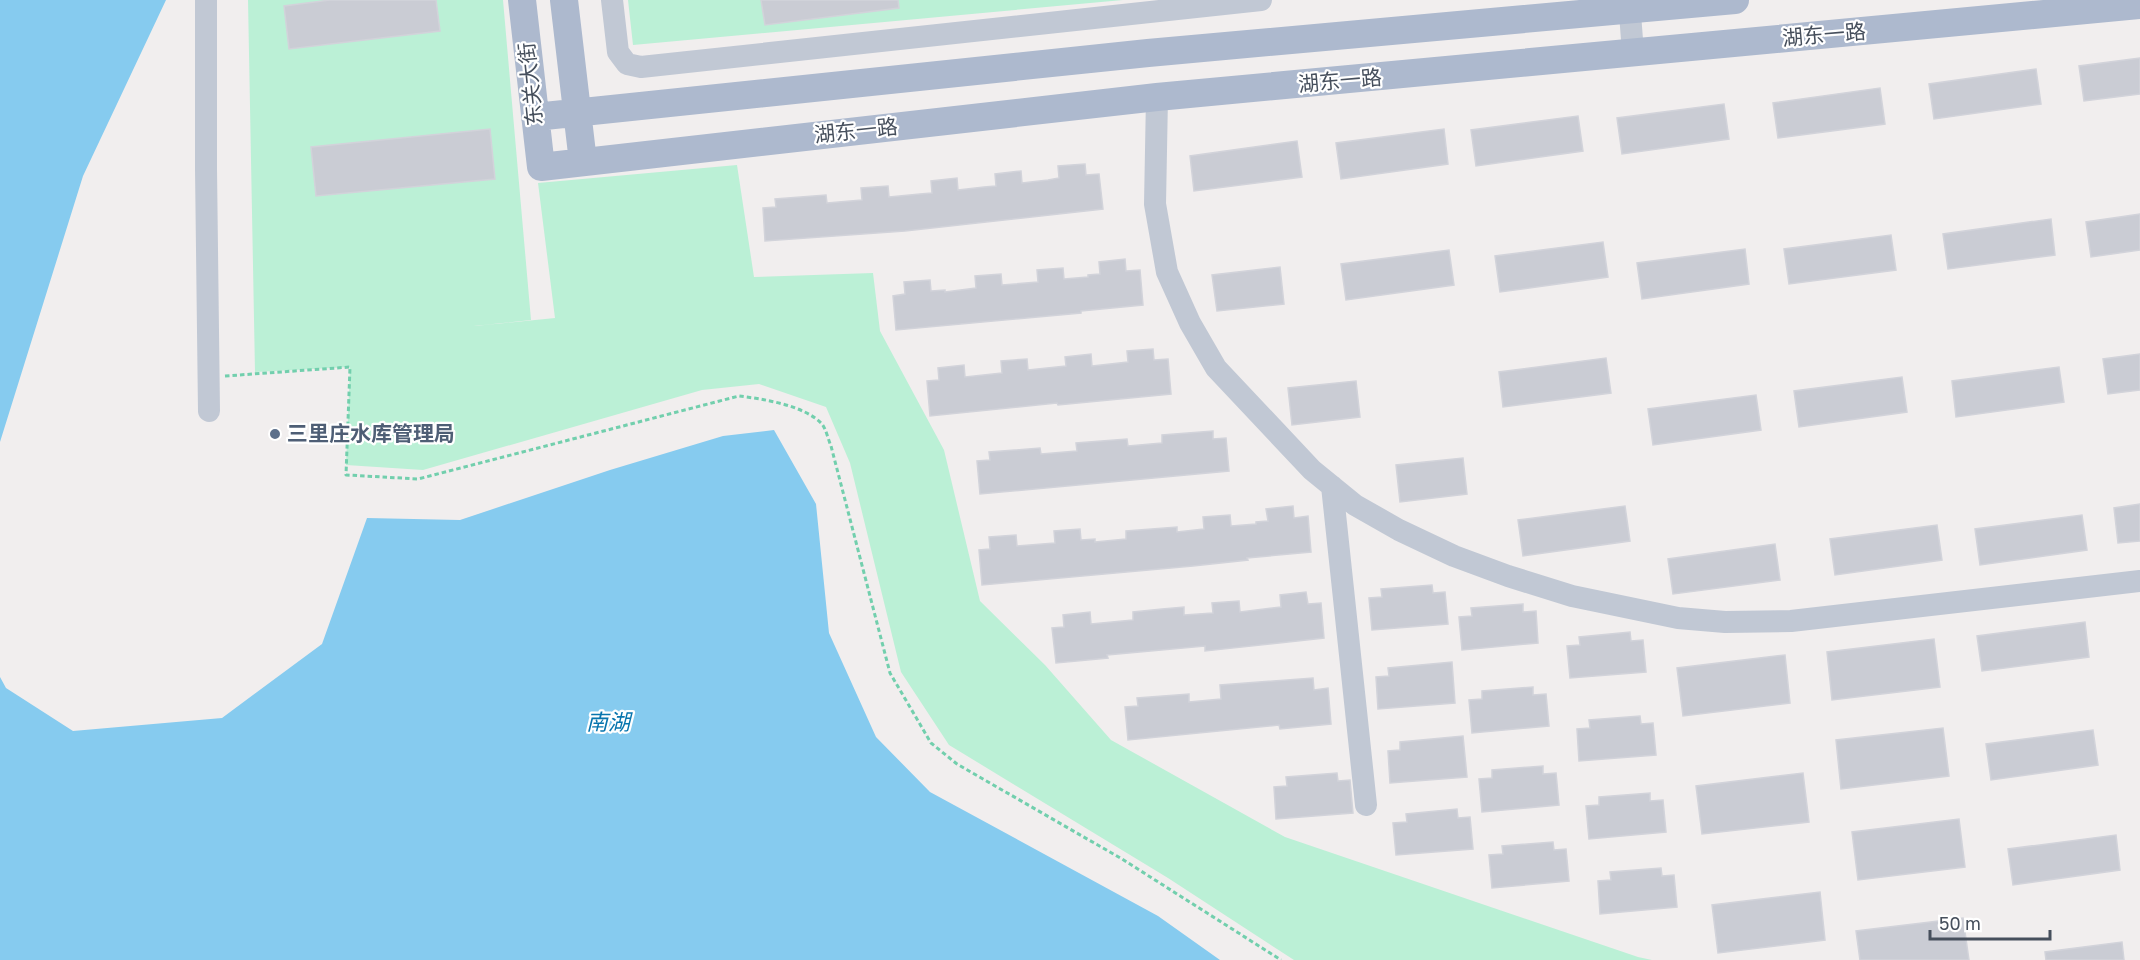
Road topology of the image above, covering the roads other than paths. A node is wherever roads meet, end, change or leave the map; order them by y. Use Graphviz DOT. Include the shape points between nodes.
graph roads {
  1 [pos="206,0"];
  2 [pos="522,0"];
  3 [pos="564,0"];
  4 [pos="612,0"];
  5 [pos="1261,0"];
  6 [pos="1735,0"];
  7 [pos="2131,4"];
  8 [pos="1629,5"];
  9 [pos="1633,53"];
  10 [pos="1157,97"];
  11 [pos="577,111"];
  12 [pos="534,117"];
  13 [pos="582,162"];
  14 [pos="541,167"];
  15 [pos="209,411"];
  16 [pos="1332,486"];
  17 [pos="2140,581"];
  18 [pos="1366,805"];
  1 -- 15 [label="street"];
  2 -- 12 [label="main road, 东关大街"];
  3 -- 11 [label="main road, 东关大街"];
  4 -- 5 [label="street" via="618,52 627,64 641,67"];
  6 -- 8 [label="main road"];
  7 -- 9 [label="main road, 湖东一路"];
  8 -- 9 [label="street"];
  8 -- 11 [label="main road"];
  9 -- 10 [label="main road, 湖东一路"];
  10 -- 13 [label="main road, 湖东一路"];
  10 -- 16 [label="street" via="1155,204 1167,272 1216,368 1312,470"];
  11 -- 12 [label="main road"];
  11 -- 13 [label="main road, 东关大街"];
  12 -- 14 [label="main road, 东关大街"];
  13 -- 14 [label="main road, 湖东一路"];
  16 -- 17 [label="street" via="1381,520 1454,556 1572,596 1678,618 1791,621"];
  16 -- 18 [label="street"];
}
